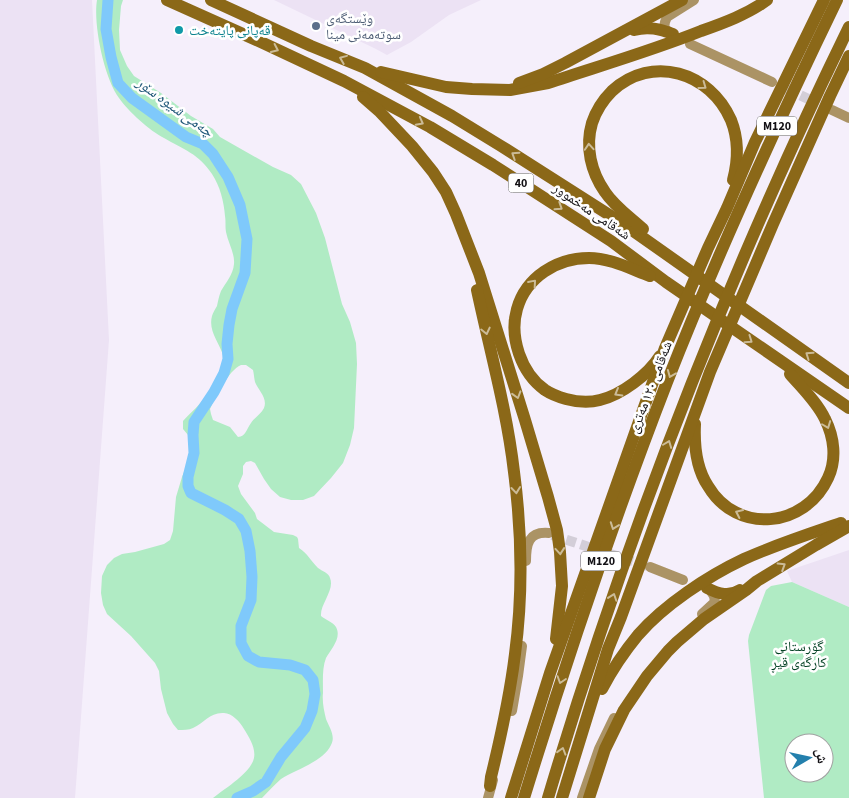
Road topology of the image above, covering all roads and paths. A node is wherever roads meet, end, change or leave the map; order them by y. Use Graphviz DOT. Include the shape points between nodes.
graph roads {
  1 [pos="167,0"];
  2 [pos="211,0"];
  3 [pos="682,0"];
  4 [pos="694,0"];
  5 [pos="768,0"];
  6 [pos="824,0"];
  7 [pos="836,0"];
  8 [pos="849,27"];
  9 [pos="673,34"];
  10 [pos="610,38"];
  11 [pos="690,44"];
  12 [pos="849,56"];
  13 [pos="365,68"];
  14 [pos="344,81"];
  15 [pos="772,82"];
  16 [pos="490,90"];
  17 [pos="832,110"];
  18 [pos="849,118"];
  19 [pos="728,208"];
  20 [pos="622,223"];
  21 [pos="610,241"];
  22 [pos="470,248"];
  23 [pos="667,255"];
  24 [pos="666,282"];
  25 [pos="665,348"];
  26 [pos="776,359"];
  27 [pos="849,382"];
  28 [pos="849,408"];
  29 [pos="696,409"];
  30 [pos="849,520"];
  31 [pos="849,526"];
  32 [pos="549,534"];
  33 [pos="650,567"];
  34 [pos="683,580"];
  35 [pos="757,581"];
  36 [pos="709,589"];
  37 [pos="550,673"];
  38 [pos="587,718"];
  39 [pos="489,792"];
  40 [pos="511,798"];
  41 [pos="524,798"];
  42 [pos="548,798"];
  43 [pos="562,798"];
  44 [pos="582,798"];
  45 [pos="589,798"];
  1 -- 14 [label="highway, شەقامی مەخموور / 40, one-way"];
  13 -- 2 [label="highway, شەقامی مەخموور / 40, one-way"];
  3 -- 10 [label="highway"];
  4 -- 9 [label="street" via="667,17 664,28"];
  5 -- 16 [label="highway" via="692,35 548,83"];
  6 -- 19 [label="highway" via="755,142"];
  7 -- 41 [label="highway, شەقامی ١٢٠ مەتری / M120, one-way" via="720,253 644,442 572,647"];
  42 -- 8 [label="highway, M120, one-way" via="621,572 706,346 810,107"];
  9 -- 10 [label="highway" via="660,29 640,28"];
  10 -- 16 [label="highway" via="542,74"];
  11 -- 15 [label="street"];
  12 -- 29 [label="highway" via="750,276"];
  13 -- 16 [label="highway" via="446,87"];
  20 -- 13 [label="highway, شەقامی مەخموور / 40, one-way" via="452,116"];
  14 -- 21 [label="highway, شەقامی مەخموور / 40, one-way" via="493,165"];
  14 -- 22 [label="highway" via="379,111 426,163 446,192"];
  17 -- 18 [label="street"];
  23 -- 19 [label="highway, one-way" via="613,203 597,180 591,161 589,140 594,116 618,86 631,77 669,72 696,81 716,97 731,121 737,148 737,165"];
  19 -- 25 [label="highway"];
  20 -- 21 [label="highway"];
  20 -- 23 [label="highway, شەقامی مەخموور / 40"];
  21 -- 24 [label="highway, شەقامی مەخموور / 40"];
  22 -- 37 [label="highway, one-way" via="557,530 562,586"];
  22 -- 39 [label="highway, one-way" via="510,445 520,536 520,597 515,654"];
  27 -- 23 [label="highway, شەقامی مەخموور / 40, one-way"];
  25 -- 24 [label="highway, one-way" via="656,361 622,391 592,402 575,401 545,390 530,375 521,359 515,326 523,295 533,282 559,263 591,258 609,261"];
  24 -- 26 [label="highway, شەقامی مەخموور / 40, one-way"];
  25 -- 37 [label="highway"];
  26 -- 28 [label="highway, شەقامی مەخموور / 40"];
  26 -- 29 [label="highway, one-way" via="817,405 832,438 830,474 819,494 801,510 783,518 757,519 741,514 720,501 708,488 697,456"];
  29 -- 38 [label="highway" via="608,650"];
  30 -- 38 [label="highway" via="745,559 711,577 666,608 624,653"];
  35 -- 31 [label="highway, one-way"];
  32 -- 39 [label="street" via="534,535 526,547 525,611 518,676 508,729"];
  33 -- 34 [label="street"];
  35 -- 36 [label="highway" via="732,594"];
  35 -- 45 [label="highway" via="704,619 647,676 613,731"];
  36 -- 44 [label="street" via="715,598 714,603 662,650 619,708 603,740"];
  37 -- 40 [label="highway"];
  38 -- 43 [label="highway"];
}
